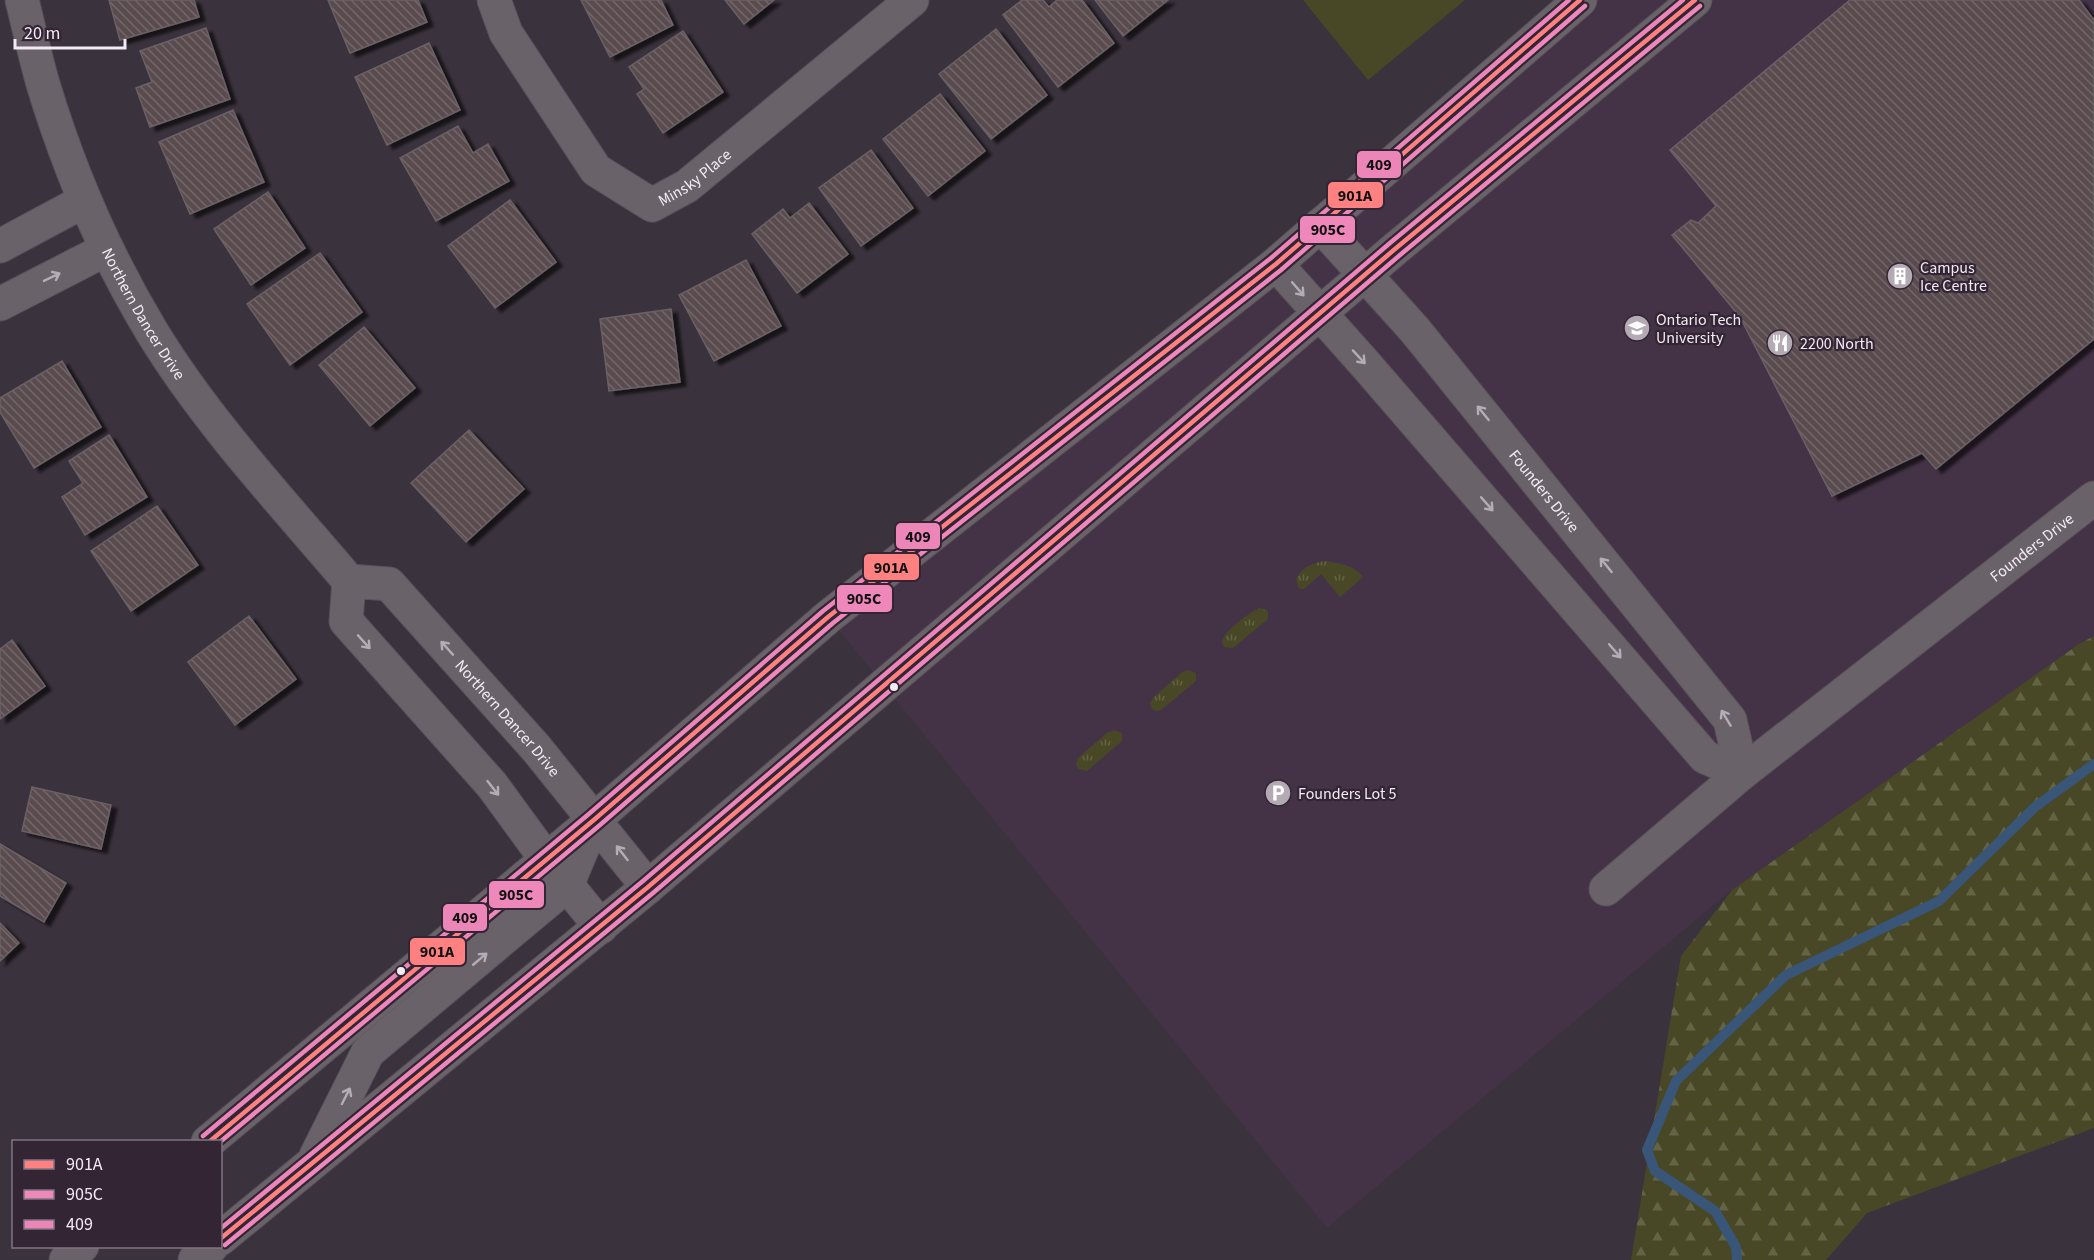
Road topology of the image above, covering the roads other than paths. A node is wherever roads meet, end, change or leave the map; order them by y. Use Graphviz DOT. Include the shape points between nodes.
graph roads {
  1 [pos="22,0"];
  2 [pos="494,0"];
  3 [pos="912,0"];
  4 [pos="1580,0"];
  5 [pos="1695,0"];
  6 [pos="84,201"];
  7 [pos="1320,225"];
  8 [pos="0,246"];
  9 [pos="106,249"];
  10 [pos="1276,264"];
  11 [pos="1365,275"];
  12 [pos="0,304"];
  13 [pos="1320,314"];
  14 [pos="2094,498"];
  15 [pos="349,581"];
  16 [pos="1742,773"];
  17 [pos="595,819"];
  18 [pos="546,859"];
  19 [pos="567,885"];
  20 [pos="648,887"];
  21 [pos="1606,889"];
  22 [pos="601,927"];
  23 [pos="210,1140"];
  24 [pos="310,1167"];
  25 [pos="222,1237"];
  26 [pos="80,1248"];
  27 [pos="210,1248"];
  28 [pos="66,1260"];
  29 [pos="195,1260"];
  1 -- 6 [label="street, Northern Dancer Drive" via="43,84"];
  2 -- 3 [label="street, Minsky Place" via="506,33 596,170 652,205 687,186"];
  4 -- 7 [label="street"];
  5 -- 11 [label="street"];
  6 -- 8 [label="street"];
  6 -- 9 [label="street, Northern Dancer Drive"];
  7 -- 10 [label="street"];
  7 -- 11 [label="street, Founders Drive"];
  12 -- 9 [label="street, one-way"];
  9 -- 15 [label="street, Northern Dancer Drive" via="153,333 200,402"];
  10 -- 13 [label="street, one-way"];
  10 -- 17 [label="street" via="828,617"];
  11 -- 13 [label="street"];
  16 -- 11 [label="street, Founders Drive, one-way" via="1730,720 1414,329"];
  13 -- 16 [label="street, one-way" via="1705,757"];
  13 -- 20 [label="street"];
  14 -- 16 [label="street, Founders Drive"];
  17 -- 15 [label="street, Northern Dancer Drive, one-way" via="389,584"];
  15 -- 18 [label="street, one-way" via="345,621 492,785"];
  16 -- 21 [label="street, Founders Drive"];
  17 -- 18 [label="street"];
  17 -- 19 [label="street"];
  20 -- 17 [label="street, Northern Dancer Drive, one-way"];
  18 -- 19 [label="street"];
  18 -- 23 [label="street"];
  19 -- 22 [label="street"];
  24 -- 19 [label="street, one-way" via="368,1052"];
  20 -- 22 [label="street"];
  22 -- 24 [label="street"];
  24 -- 25 [label="street"];
  26 -- 28 [label="street"];
  27 -- 29 [label="street"];
}
